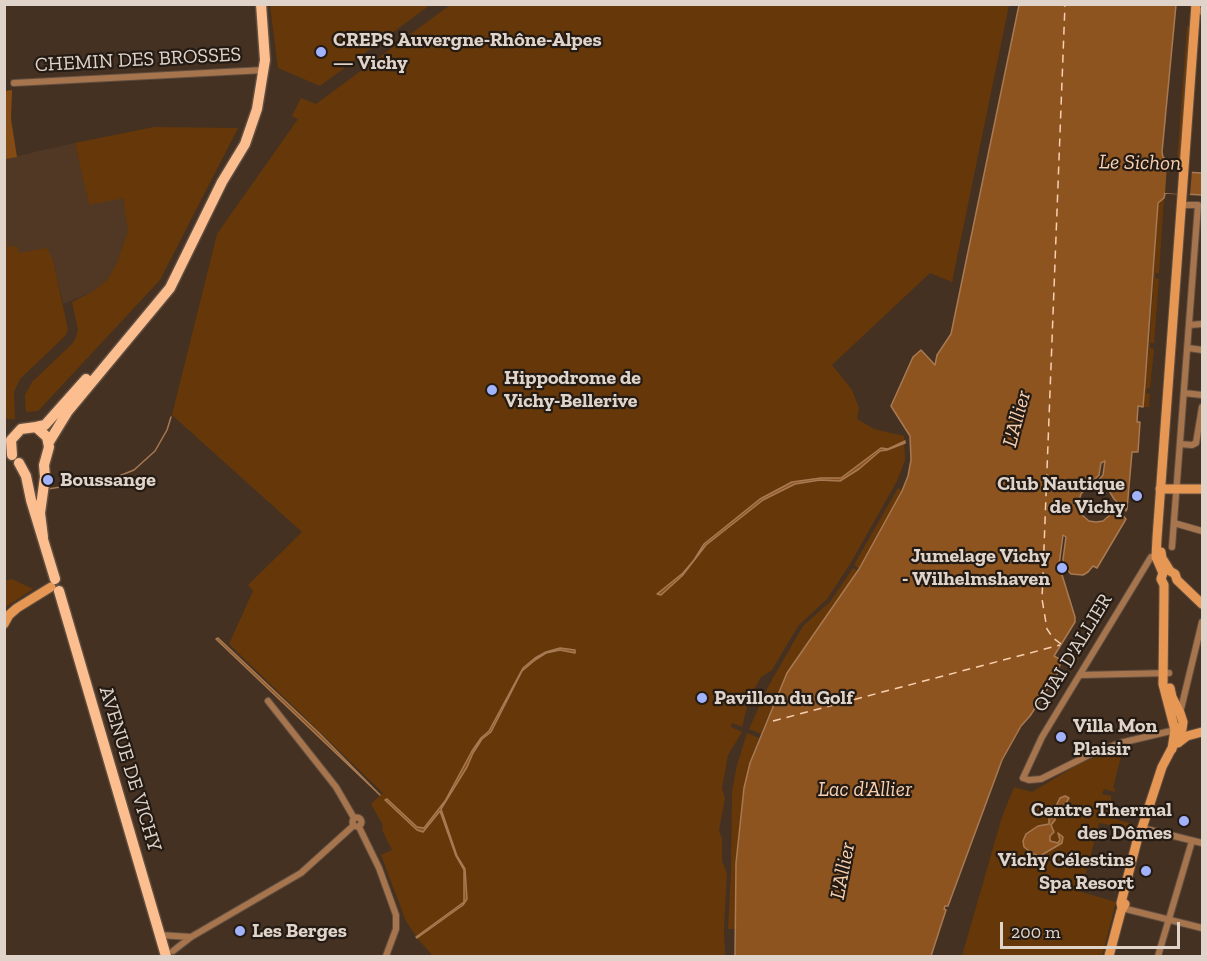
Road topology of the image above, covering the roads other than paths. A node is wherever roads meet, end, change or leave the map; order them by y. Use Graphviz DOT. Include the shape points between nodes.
graph roads {
  1 [pos="254,4"];
  2 [pos="261,4"];
  3 [pos="1200,8"];
  4 [pos="261,70"];
  5 [pos="14,82"];
  6 [pos="1185,199"];
  7 [pos="1200,202"];
  8 [pos="1193,279"];
  9 [pos="1201,279"];
  10 [pos="1203,324"];
  11 [pos="1189,325"];
  12 [pos="1188,348"];
  13 [pos="1203,350"];
  14 [pos="1184,393"];
  15 [pos="1203,395"];
  16 [pos="1203,407"];
  17 [pos="36,428"];
  18 [pos="9,435"];
  19 [pos="49,442"];
  20 [pos="1180,444"];
  21 [pos="12,455"];
  22 [pos="46,457"];
  23 [pos="1163,489"];
  24 [pos="1203,489"];
  25 [pos="1177,490"];
  26 [pos="1174,523"];
  27 [pos="1203,531"];
  28 [pos="43,537"];
  29 [pos="1173,547"];
  30 [pos="1156,558"];
  31 [pos="1167,572"];
  32 [pos="1170,584"];
  33 [pos="55,586"];
  34 [pos="1203,604"];
  35 [pos="1203,622"];
  36 [pos="4,624"];
  37 [pos="1166,673"];
  38 [pos="1080,675"];
  39 [pos="268,700"];
  40 [pos="1180,713"];
  41 [pos="1203,730"];
  42 [pos="1182,731"];
  43 [pos="1160,733"];
  44 [pos="1172,745"];
  45 [pos="356,823"];
  46 [pos="1142,828"];
  47 [pos="1192,841"];
  48 [pos="1203,843"];
  49 [pos="1122,908"];
  50 [pos="1169,920"];
  51 [pos="1203,928"];
  52 [pos="159,935"];
  53 [pos="191,937"];
  54 [pos="169,954"];
  55 [pos="386,957"];
  56 [pos="1109,957"];
  57 [pos="1158,957"];
  1 -- 4 [label="main road"];
  2 -- 4 [label="main road" via="265,47"];
  3 -- 6 [label="main road"];
  4 -- 5 [label="street, CHEMIN DES BROSSES"];
  4 -- 17 [label="main road" via="239,141 164,285 45,425"];
  4 -- 19 [label="main road" via="257,109 245,144 170,288 68,411"];
  6 -- 7 [label="street"];
  6 -- 23 [label="main road"];
  7 -- 8 [label="street"];
  8 -- 9 [label="street"];
  8 -- 11 [label="street"];
  10 -- 11 [label="street"];
  11 -- 12 [label="street"];
  12 -- 13 [label="street"];
  12 -- 14 [label="street"];
  14 -- 15 [label="street"];
  14 -- 20 [label="street"];
  16 -- 20 [label="street" via="1196,443"];
  17 -- 18 [label="main road" via="26,427"];
  17 -- 19 [label="main road"];
  18 -- 21 [label="main road"];
  19 -- 22 [label="main road"];
  20 -- 25 [label="street"];
  21 -- 22 [label="main road" via="34,465"];
  21 -- 28 [label="main road, AVENUE DE VICHY" via="26,476"];
  22 -- 28 [label="main road, AVENUE DE VICHY" via="40,513"];
  23 -- 25 [label="main road"];
  23 -- 30 [label="main road" via="1161,549"];
  24 -- 25 [label="main road"];
  25 -- 26 [label="street"];
  26 -- 27 [label="street"];
  26 -- 29 [label="street"];
  28 -- 33 [label="main road, AVENUE DE VICHY"];
  30 -- 31 [label="main road"];
  30 -- 38 [label="street, QUAI D'ALLIER"];
  31 -- 32 [label="main road" via="1175,574"];
  31 -- 32 [label="main road" via="1161,579"];
  32 -- 34 [label="main road"];
  32 -- 37 [label="main road"];
  33 -- 36 [label="main road" via="17,608"];
  33 -- 52 [label="main road, AVENUE DE VICHY"];
  35 -- 40 [label="street"];
  37 -- 38 [label="street"];
  37 -- 40 [label="main road"];
  37 -- 42 [label="main road" via="1166,699"];
  38 -- 43 [label="street, QUAI D'ALLIER" via="1042,737 1023,778 1041,779 1120,743"];
  39 -- 45 [label="street" via="336,788"];
  40 -- 42 [label="main road"];
  41 -- 42 [label="main road"];
  42 -- 43 [label="street"];
  42 -- 44 [label="main road"];
  43 -- 44 [label="street" via="1168,735"];
  44 -- 46 [label="main road"];
  45 -- 53 [label="street" via="301,873"];
  45 -- 55 [label="street" via="379,868 396,915 396,929"];
  46 -- 47 [label="street"];
  46 -- 49 [label="main road"];
  47 -- 48 [label="street"];
  47 -- 50 [label="street"];
  49 -- 50 [label="street"];
  49 -- 56 [label="main road"];
  50 -- 51 [label="street"];
  50 -- 57 [label="street"];
  52 -- 53 [label="street"];
  52 -- 54 [label="main road, AVENUE DE VICHY"];
  53 -- 54 [label="street"];
}
